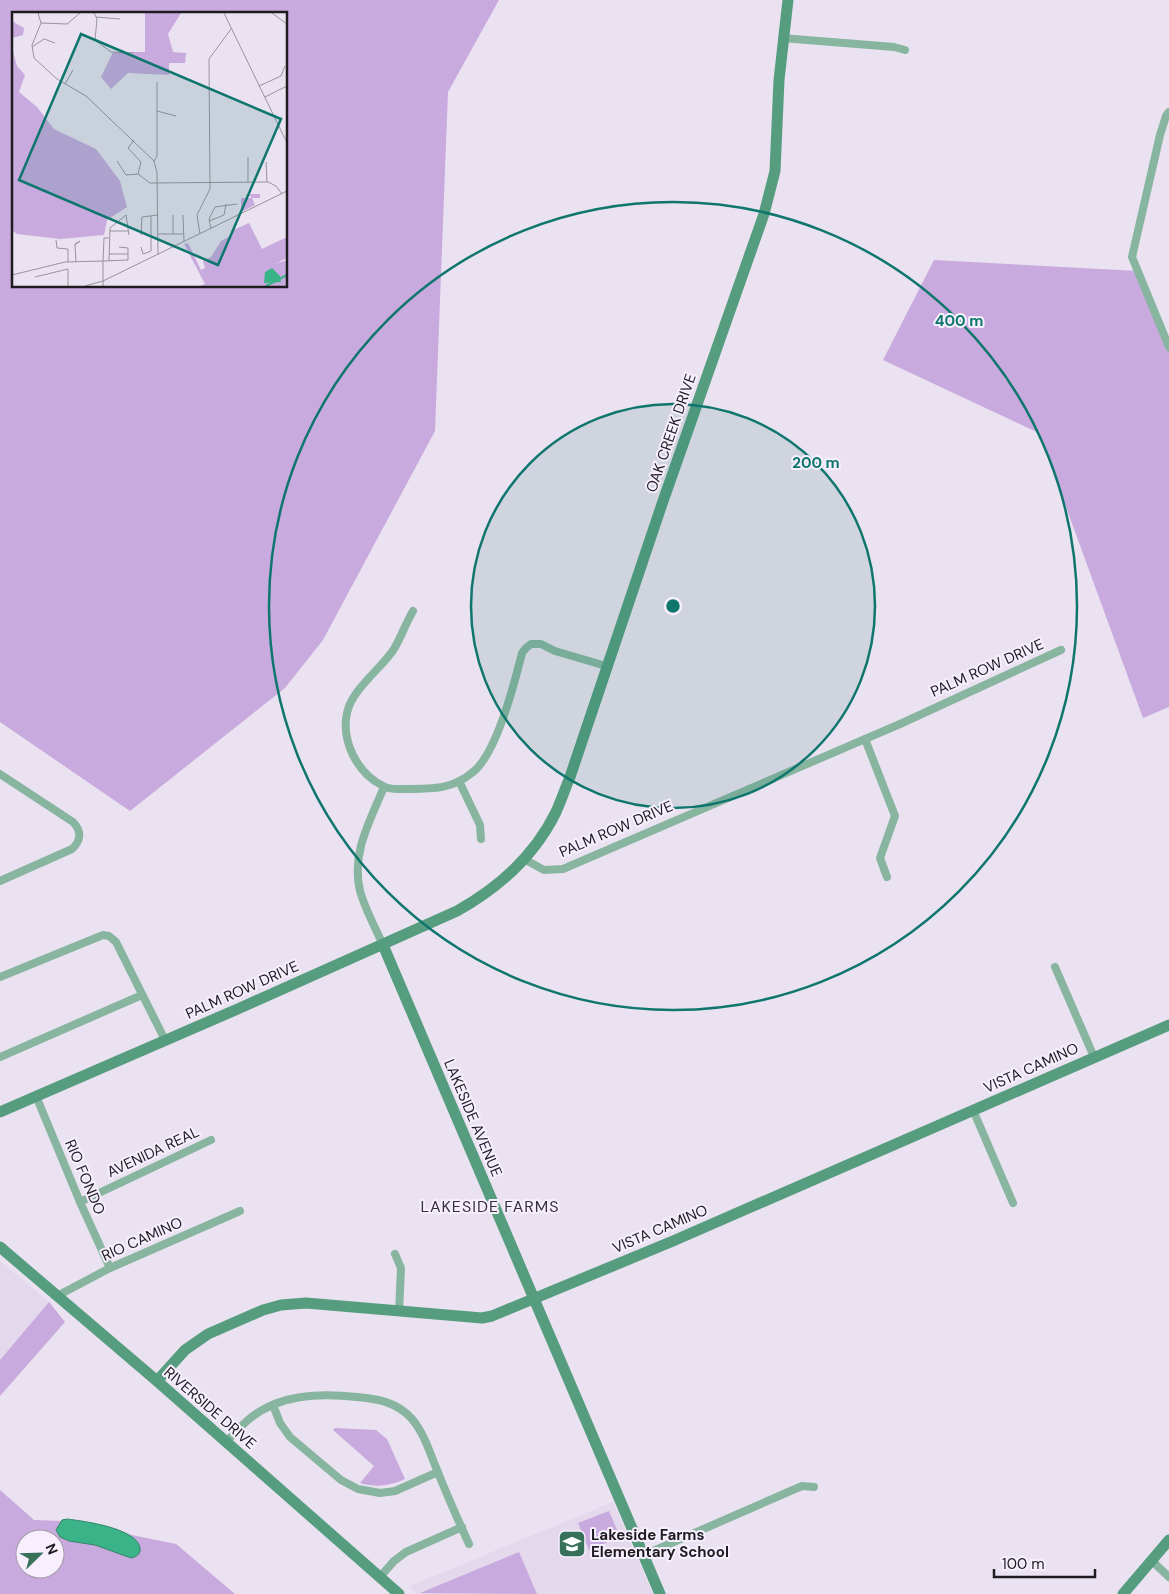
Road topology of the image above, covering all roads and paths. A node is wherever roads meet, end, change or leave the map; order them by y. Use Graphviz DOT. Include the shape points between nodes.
graph roads {
  1 [pos="788,0"];
  2 [pos="782,38"];
  3 [pos="905,50"];
  4 [pos="1169,112"];
  5 [pos="1169,347"];
  6 [pos="413,611"];
  7 [pos="1061,650"];
  8 [pos="606,666"];
  9 [pos="865,739"];
  10 [pos="0,774"];
  11 [pos="459,781"];
  12 [pos="384,787"];
  13 [pos="481,839"];
  14 [pos="524,859"];
  15 [pos="886,877"];
  16 [pos="0,881"];
  17 [pos="383,945"];
  18 [pos="1055,967"];
  19 [pos="0,977"];
  20 [pos="142,995"];
  21 [pos="1169,1025"];
  22 [pos="165,1040"];
  23 [pos="0,1057"];
  24 [pos="1094,1057"];
  25 [pos="36,1096"];
  26 [pos="973,1110"];
  27 [pos="0,1112"];
  28 [pos="211,1140"];
  29 [pos="80,1202"];
  30 [pos="1013,1203"];
  31 [pos="240,1211"];
  32 [pos="0,1247"];
  33 [pos="395,1254"];
  34 [pos="110,1268"];
  35 [pos="57,1296"];
  36 [pos="534,1298"];
  37 [pos="399,1312"];
  38 [pos="157,1381"];
  39 [pos="272,1405"];
  40 [pos="226,1442"];
  41 [pos="438,1472"];
  42 [pos="814,1487"];
  43 [pos="462,1527"];
  44 [pos="1169,1540"];
  45 [pos="469,1544"];
  46 [pos="644,1556"];
  47 [pos="1152,1560"];
  48 [pos="380,1577"];
  49 [pos="1169,1577"];
  50 [pos="399,1594"];
  51 [pos="660,1594"];
  52 [pos="1123,1594"];
  1 -- 2 [label="street, OAK CREEK DRIVE"];
  2 -- 3 [label="street"];
  2 -- 8 [label="street, OAK CREEK DRIVE" via="774,171 769,198"];
  4 -- 5 [label="street" via="1160,135 1132,258"];
  6 -- 12 [label="street" via="394,649 357,692 347,711 345,726 352,754 359,767"];
  7 -- 9 [label="street, PALM ROW DRIVE"];
  8 -- 11 [label="street" via="556,652 541,644 528,646 522,654 494,743 474,772"];
  8 -- 14 [label="street, OAK CREEK DRIVE" via="555,813"];
  9 -- 14 [label="street, PALM ROW DRIVE" via="563,869 544,870"];
  9 -- 15 [label="street" via="895,816 880,858"];
  10 -- 16 [label="street" via="72,822 77,826 80,838 72,849"];
  11 -- 12 [label="street" via="443,788 426,790"];
  11 -- 13 [label="street" via="480,825"];
  12 -- 17 [label="street, LAKESIDE AVENUE" via="363,836 357,872 361,892"];
  14 -- 17 [label="street, PALM ROW DRIVE" via="471,904"];
  17 -- 22 [label="street, PALM ROW DRIVE"];
  17 -- 36 [label="street, LAKESIDE AVENUE"];
  18 -- 24 [label="street"];
  19 -- 20 [label="street" via="106,935 116,942"];
  20 -- 22 [label="street"];
  20 -- 23 [label="street"];
  21 -- 24 [label="street, VISTA CAMINO"];
  22 -- 25 [label="street, PALM ROW DRIVE"];
  24 -- 26 [label="street, VISTA CAMINO"];
  25 -- 27 [label="street, PALM ROW DRIVE"];
  25 -- 29 [label="street, RIO FONDO"];
  26 -- 30 [label="street"];
  26 -- 36 [label="street, VISTA CAMINO"];
  28 -- 29 [label="street, AVENIDA REAL"];
  29 -- 34 [label="street, RIO FONDO"];
  31 -- 34 [label="street, RIO CAMINO"];
  32 -- 35 [label="street, RIVERSIDE DRIVE"];
  33 -- 37 [label="street" via="401,1268"];
  34 -- 35 [label="street, RIO CAMINO"];
  35 -- 38 [label="street, RIVERSIDE DRIVE"];
  36 -- 37 [label="street, VISTA CAMINO" via="482,1318"];
  36 -- 46 [label="street, LAKESIDE AVENUE"];
  37 -- 38 [label="street, VISTA CAMINO" via="306,1303 272,1308 199,1339"];
  38 -- 40 [label="street, RIVERSIDE DRIVE"];
  39 -- 40 [label="street" via="248,1419"];
  39 -- 41 [label="street" via="321,1394 386,1401 416,1425"];
  39 -- 41 [label="street" via="290,1437 341,1480 358,1489 380,1493 395,1490"];
  40 -- 48 [label="street, RIVERSIDE DRIVE"];
  41 -- 43 [label="street"];
  42 -- 46 [label="street" via="802,1486"];
  43 -- 45 [label="street"];
  43 -- 48 [label="street" via="406,1552"];
  44 -- 47 [label="street"];
  46 -- 51 [label="street, LAKESIDE AVENUE"];
  47 -- 49 [label="street"];
  47 -- 52 [label="street"];
  48 -- 50 [label="street, RIVERSIDE DRIVE"];
}
